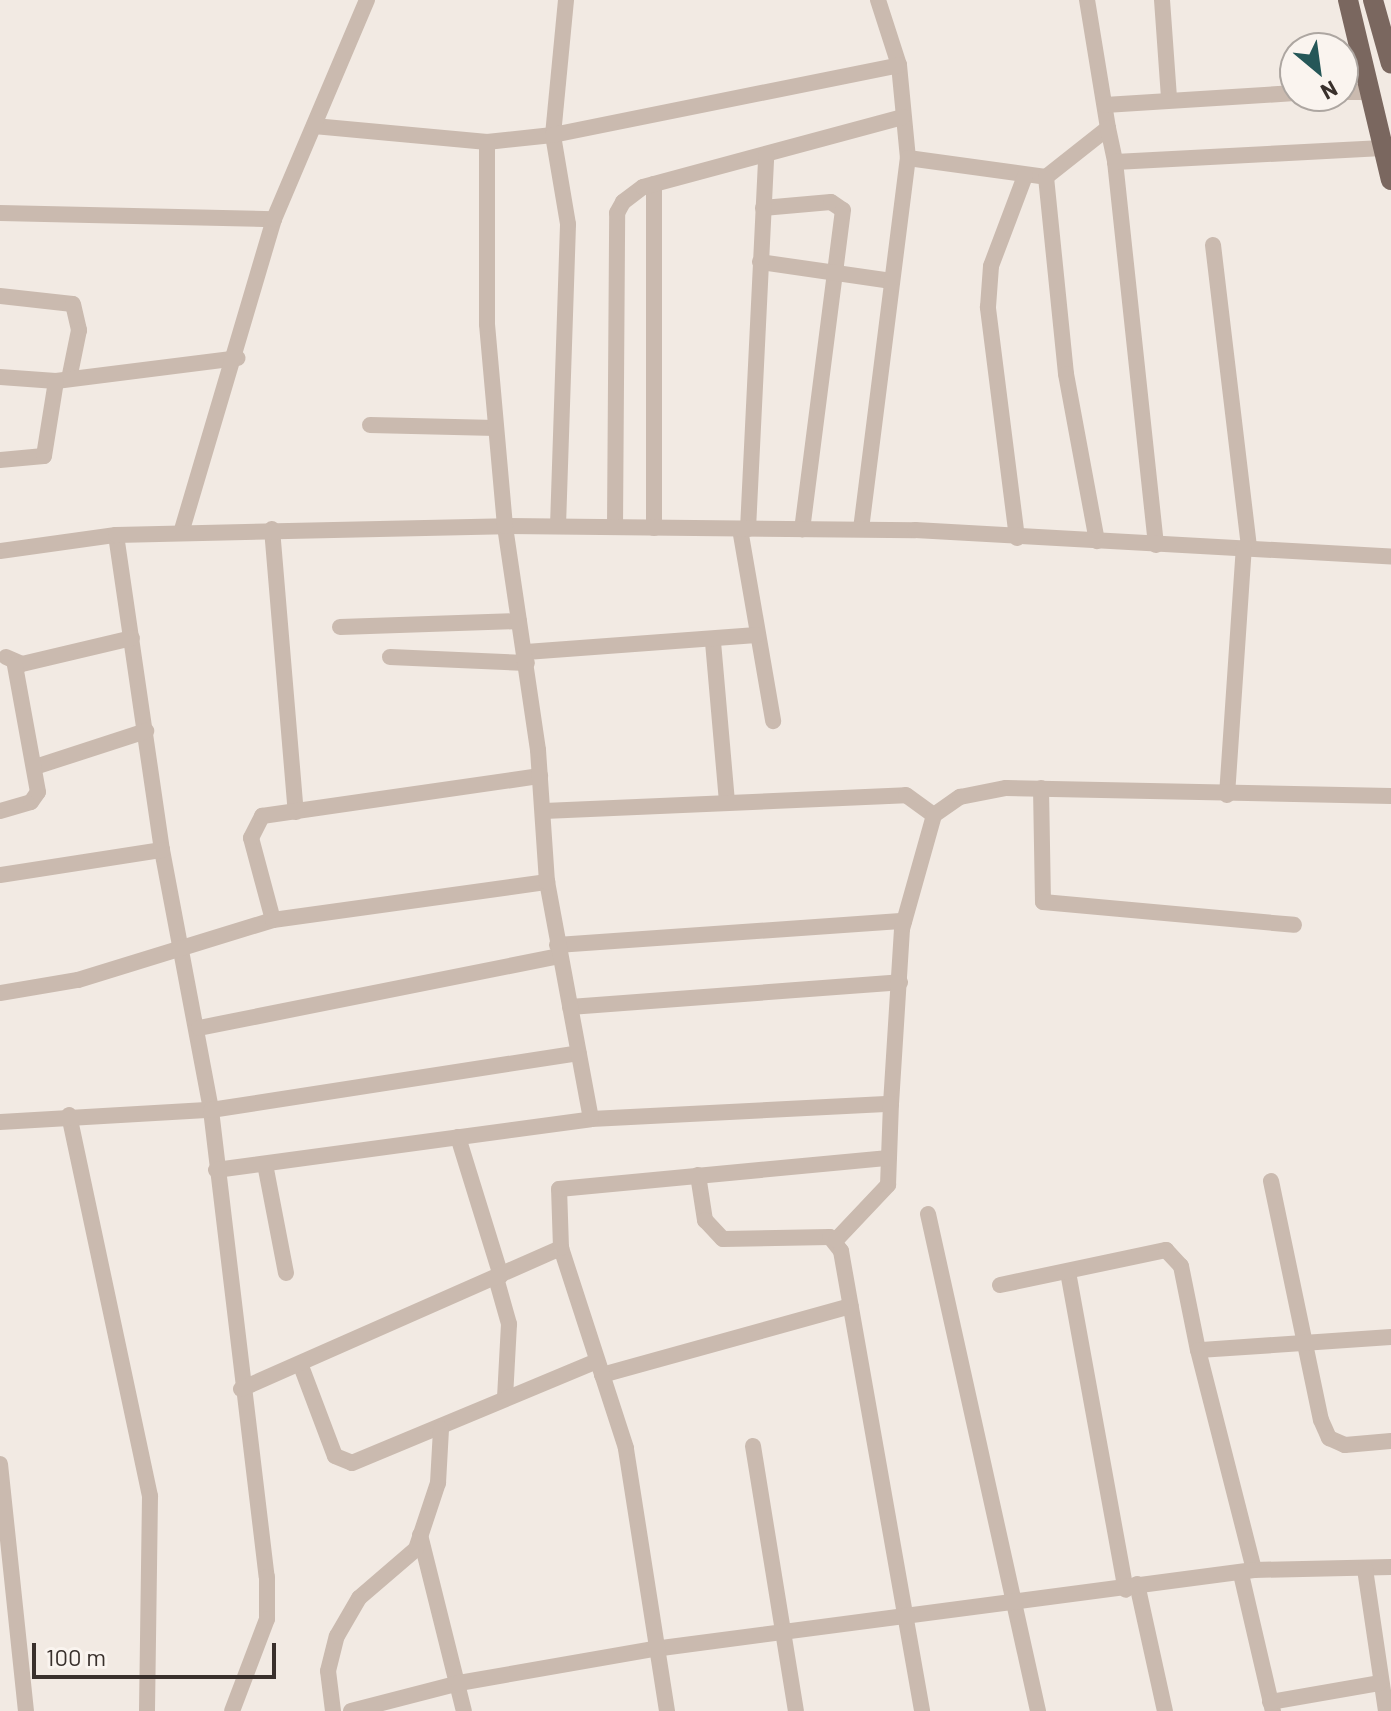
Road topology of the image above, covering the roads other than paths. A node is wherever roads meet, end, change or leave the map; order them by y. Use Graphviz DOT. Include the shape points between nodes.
graph roads {
  1 [pos="367,0"];
  2 [pos="566,0"];
  3 [pos="878,0"];
  4 [pos="1087,0"];
  5 [pos="1162,0"];
  6 [pos="1348,0"];
  7 [pos="1373,0"];
  8 [pos="1391,64"];
  9 [pos="899,65"];
  10 [pos="1359,92"];
  11 [pos="1371,92"];
  12 [pos="1279,94"];
  13 [pos="1169,97"];
  14 [pos="1105,105"];
  15 [pos="903,117"];
  16 [pos="314,126"];
  17 [pos="1108,128"];
  18 [pos="553,135"];
  19 [pos="487,142"];
  20 [pos="1383,148"];
  21 [pos="766,155"];
  22 [pos="908,158"];
  23 [pos="1115,162"];
  24 [pos="1025,176"];
  25 [pos="1046,177"];
  26 [pos="1391,180"];
  27 [pos="654,184"];
  28 [pos="763,208"];
  29 [pos="0,213"];
  30 [pos="274,219"];
  31 [pos="1213,245"];
  32 [pos="760,262"];
  33 [pos="834,273"];
  34 [pos="892,281"];
  35 [pos="0,296"];
  36 [pos="238,358"];
  37 [pos="0,377"];
  38 [pos="62,380"];
  39 [pos="370,425"];
  40 [pos="496,428"];
  41 [pos="0,460"];
  42 [pos="505,526"];
  43 [pos="558,526"];
  44 [pos="615,527"];
  45 [pos="654,528"];
  46 [pos="272,529"];
  47 [pos="744,529"];
  48 [pos="802,529"];
  49 [pos="861,529"];
  50 [pos="181,533"];
  51 [pos="116,535"];
  52 [pos="1017,538"];
  53 [pos="1097,541"];
  54 [pos="1156,545"];
  55 [pos="1247,548"];
  56 [pos="0,551"];
  57 [pos="1391,557"];
  58 [pos="519,621"];
  59 [pos="340,627"];
  60 [pos="756,635"];
  61 [pos="132,638"];
  62 [pos="713,642"];
  63 [pos="390,657"];
  64 [pos="527,658"];
  65 [pos="773,721"];
  66 [pos="146,731"];
  67 [pos="35,767"];
  68 [pos="540,776"];
  69 [pos="1041,788"];
  70 [pos="1227,795"];
  71 [pos="1391,796"];
  72 [pos="727,802"];
  73 [pos="0,811"];
  74 [pos="544,811"];
  75 [pos="296,812"];
  76 [pos="934,815"];
  77 [pos="162,850"];
  78 [pos="0,875"];
  79 [pos="547,882"];
  80 [pos="273,920"];
  81 [pos="904,921"];
  82 [pos="1294,925"];
  83 [pos="178,944"];
  84 [pos="558,951"];
  85 [pos="900,982"];
  86 [pos="0,993"];
  87 [pos="570,1007"];
  88 [pos="199,1028"];
  89 [pos="579,1053"];
  90 [pos="891,1104"];
  91 [pos="211,1110"];
  92 [pos="69,1115"];
  93 [pos="591,1119"];
  94 [pos="0,1122"];
  95 [pos="458,1137"];
  96 [pos="889,1158"];
  97 [pos="265,1164"];
  98 [pos="216,1170"];
  99 [pos="698,1175"];
  100 [pos="1271,1181"];
  101 [pos="928,1214"];
  102 [pos="836,1240"];
  103 [pos="561,1248"];
  104 [pos="1068,1272"];
  105 [pos="286,1273"];
  106 [pos="498,1277"];
  107 [pos="1000,1285"];
  108 [pos="851,1306"];
  109 [pos="1391,1337"];
  110 [pos="1308,1343"];
  111 [pos="1198,1350"];
  112 [pos="301,1366"];
  113 [pos="600,1368"];
  114 [pos="241,1389"];
  115 [pos="505,1397"];
  116 [pos="441,1429"];
  117 [pos="1391,1441"];
  118 [pos="753,1446"];
  119 [pos="0,1464"];
  120 [pos="3,1514"];
  121 [pos="420,1533"];
  122 [pos="1391,1567"];
  123 [pos="1365,1569"];
  124 [pos="1248,1572"];
  125 [pos="1131,1587"];
  126 [pos="1016,1598"];
  127 [pos="907,1610"];
  128 [pos="785,1629"];
  129 [pos="654,1649"];
  130 [pos="459,1683"];
  131 [pos="1380,1683"];
  132 [pos="1272,1706"];
  133 [pos="26,1711"];
  134 [pos="147,1711"];
  135 [pos="232,1711"];
  136 [pos="333,1711"];
  137 [pos="351,1711"];
  138 [pos="464,1711"];
  139 [pos="667,1711"];
  140 [pos="796,1711"];
  141 [pos="922,1711"];
  142 [pos="1038,1711"];
  143 [pos="1165,1711"];
  144 [pos="1386,1711"];
  1 -- 16 [label="street"];
  2 -- 18 [label="street"];
  3 -- 9 [label="street"];
  4 -- 14 [label="street"];
  5 -- 13 [label="street"];
  6 -- 11 [label="main road"];
  7 -- 8 [label="main road"];
  9 -- 15 [label="street"];
  9 -- 18 [label="street"];
  10 -- 11 [label="street"];
  11 -- 20 [label="main road"];
  12 -- 13 [label="street"];
  13 -- 14 [label="street"];
  14 -- 17 [label="street"];
  15 -- 21 [label="street"];
  15 -- 22 [label="street"];
  16 -- 19 [label="street"];
  16 -- 30 [label="street"];
  17 -- 23 [label="street"];
  17 -- 25 [label="street"];
  18 -- 19 [label="street"];
  18 -- 43 [label="street" via="568,224"];
  19 -- 40 [label="street" via="487,324"];
  20 -- 23 [label="street"];
  20 -- 26 [label="main road"];
  21 -- 27 [label="street"];
  21 -- 28 [label="street"];
  22 -- 24 [label="street"];
  22 -- 34 [label="street"];
  23 -- 54 [label="street"];
  24 -- 25 [label="street"];
  24 -- 52 [label="street" via="991,266 988,307"];
  25 -- 53 [label="street" via="1066,374"];
  27 -- 44 [label="street" via="617,213"];
  27 -- 45 [label="street"];
  28 -- 32 [label="street"];
  28 -- 33 [label="street" via="840,205"];
  29 -- 30 [label="street"];
  30 -- 36 [label="street"];
  31 -- 55 [label="street"];
  32 -- 33 [label="street"];
  32 -- 47 [label="street"];
  33 -- 34 [label="street"];
  33 -- 48 [label="street"];
  34 -- 49 [label="street"];
  35 -- 38 [label="street" via="73,304 79,330"];
  36 -- 38 [label="street"];
  36 -- 50 [label="street"];
  37 -- 38 [label="street"];
  38 -- 41 [label="street" via="44,456"];
  39 -- 40 [label="street"];
  40 -- 42 [label="street"];
  42 -- 43 [label="street"];
  42 -- 46 [label="street"];
  42 -- 58 [label="street"];
  43 -- 44 [label="street"];
  44 -- 45 [label="street"];
  45 -- 47 [label="street"];
  46 -- 50 [label="street"];
  46 -- 75 [label="street"];
  47 -- 48 [label="street"];
  47 -- 60 [label="street"];
  48 -- 49 [label="street"];
  49 -- 52 [label="street"];
  50 -- 51 [label="street"];
  51 -- 56 [label="street"];
  51 -- 61 [label="street"];
  52 -- 53 [label="street"];
  53 -- 54 [label="street"];
  54 -- 55 [label="street"];
  55 -- 57 [label="street"];
  55 -- 70 [label="street"];
  58 -- 59 [label="street"];
  58 -- 64 [label="street"];
  60 -- 62 [label="street"];
  60 -- 65 [label="street"];
  61 -- 66 [label="street"];
  61 -- 67 [label="street" via="11,661"];
  62 -- 64 [label="street"];
  62 -- 72 [label="street"];
  63 -- 64 [label="street"];
  64 -- 68 [label="street"];
  66 -- 67 [label="street"];
  66 -- 77 [label="street"];
  67 -- 73 [label="street" via="35,798"];
  68 -- 74 [label="street"];
  68 -- 75 [label="street"];
  69 -- 70 [label="street"];
  69 -- 76 [label="street" via="960,797"];
  69 -- 82 [label="street" via="1043,902"];
  70 -- 71 [label="street"];
  72 -- 74 [label="street"];
  72 -- 76 [label="street" via="906,795"];
  74 -- 79 [label="street"];
  75 -- 80 [label="street" via="262,816 253,825"];
  76 -- 81 [label="street"];
  77 -- 78 [label="street"];
  77 -- 83 [label="street"];
  79 -- 80 [label="street"];
  79 -- 84 [label="street"];
  80 -- 83 [label="street"];
  81 -- 84 [label="street"];
  81 -- 85 [label="street"];
  83 -- 86 [label="street" via="78,980"];
  83 -- 88 [label="street"];
  84 -- 87 [label="street"];
  84 -- 88 [label="street"];
  85 -- 87 [label="street"];
  85 -- 90 [label="street"];
  87 -- 89 [label="street"];
  88 -- 91 [label="street"];
  89 -- 91 [label="street"];
  89 -- 93 [label="street"];
  90 -- 93 [label="street"];
  90 -- 96 [label="street"];
  91 -- 92 [label="street"];
  91 -- 98 [label="street"];
  92 -- 94 [label="street"];
  92 -- 134 [label="street" via="150,1496"];
  93 -- 95 [label="street"];
  95 -- 97 [label="street"];
  95 -- 106 [label="street"];
  96 -- 99 [label="street"];
  96 -- 102 [label="street" via="883,1197"];
  97 -- 98 [label="street"];
  97 -- 105 [label="street"];
  98 -- 114 [label="street"];
  99 -- 102 [label="street" via="705,1220 723,1239"];
  99 -- 103 [label="street" via="565,1185 555,1199"];
  100 -- 110 [label="street"];
  101 -- 126 [label="street"];
  102 -- 108 [label="street"];
  103 -- 106 [label="street"];
  103 -- 113 [label="street"];
  104 -- 107 [label="street"];
  104 -- 111 [label="street" via="1173,1254"];
  104 -- 125 [label="street"];
  106 -- 112 [label="street"];
  106 -- 115 [label="street" via="509,1324"];
  108 -- 113 [label="street"];
  108 -- 127 [label="street"];
  109 -- 110 [label="street"];
  110 -- 111 [label="street"];
  110 -- 117 [label="street" via="1329,1438 1345,1445"];
  111 -- 124 [label="street"];
  112 -- 114 [label="street"];
  112 -- 116 [label="street" via="339,1461"];
  113 -- 115 [label="street"];
  113 -- 129 [label="street" via="626,1448"];
  114 -- 135 [label="street" via="267,1619"];
  115 -- 116 [label="street"];
  116 -- 121 [label="street" via="438,1483"];
  118 -- 128 [label="street"];
  119 -- 120 [label="street"];
  120 -- 133 [label="street"];
  121 -- 130 [label="street"];
  121 -- 136 [label="street" via="411,1558 359,1598 337,1636 328,1671"];
  122 -- 123 [label="street"];
  123 -- 124 [label="street"];
  123 -- 131 [label="street"];
  124 -- 125 [label="street"];
  124 -- 132 [label="street"];
  125 -- 126 [label="street"];
  125 -- 143 [label="street"];
  126 -- 127 [label="street"];
  126 -- 142 [label="street"];
  127 -- 128 [label="street"];
  127 -- 141 [label="street"];
  128 -- 129 [label="street"];
  128 -- 140 [label="street"];
  129 -- 130 [label="street"];
  129 -- 139 [label="street"];
  130 -- 137 [label="street"];
  130 -- 138 [label="street"];
  131 -- 132 [label="street"];
  131 -- 144 [label="street"];
}
